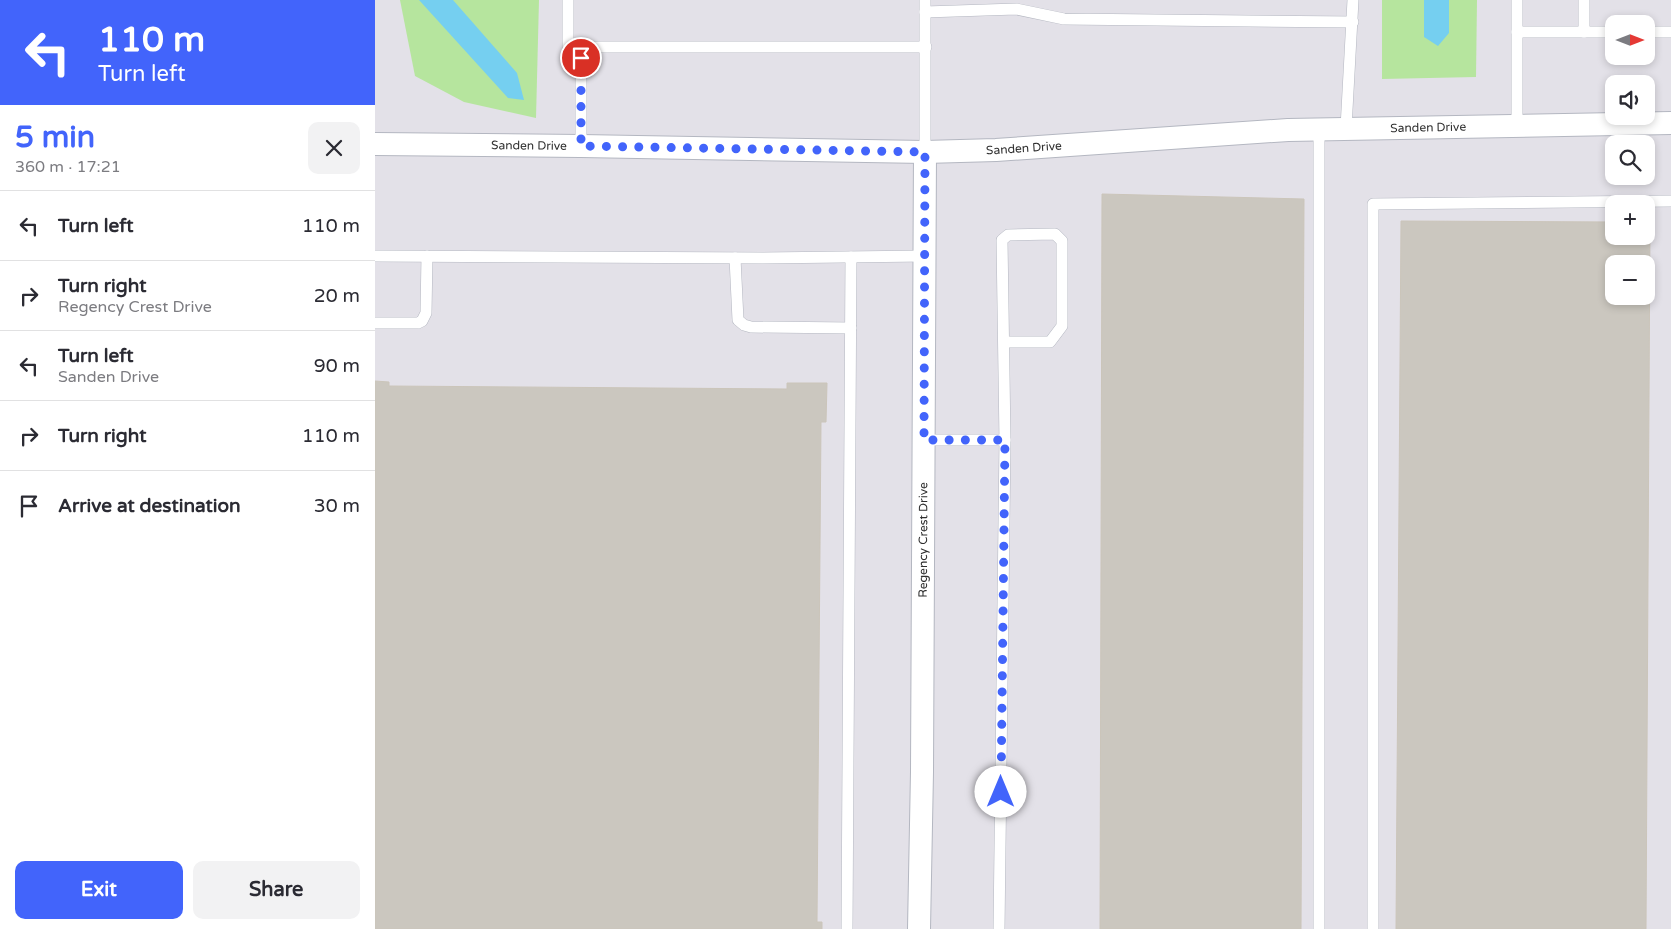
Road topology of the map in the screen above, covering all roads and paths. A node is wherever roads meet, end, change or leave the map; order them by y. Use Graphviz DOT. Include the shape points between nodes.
graph roads {
  1 [pos="568,0"];
  2 [pos="1353,0"];
  3 [pos="1517,0"];
  4 [pos="1584,0"];
  5 [pos="1016,4"];
  6 [pos="925,6"];
  7 [pos="1353,22"];
  8 [pos="1517,32"];
  9 [pos="1584,32"];
  10 [pos="1605,32"];
  11 [pos="1655,32"];
  12 [pos="1671,32"];
  13 [pos="581,47"];
  14 [pos="926,47"];
  15 [pos="1671,123"];
  16 [pos="1517,126"];
  17 [pos="1346,128"];
  18 [pos="1319,130"];
  19 [pos="375,144"];
  20 [pos="581,146"];
  21 [pos="925,152"];
  22 [pos="1671,201"];
  23 [pos="375,256"];
  24 [pos="427,256"];
  25 [pos="925,256"];
  26 [pos="851,257"];
  27 [pos="735,258"];
  28 [pos="375,323"];
  29 [pos="851,328"];
  30 [pos="1003,342"];
  31 [pos="924,440"];
  32 [pos="1005,440"];
  33 [pos="847,929"];
  34 [pos="919,929"];
  35 [pos="999,929"];
  36 [pos="1319,929"];
  37 [pos="1373,929"];
  1 -- 13 [label="lane" via="568,47"];
  2 -- 7 [label="lane"];
  3 -- 8 [label="lane"];
  4 -- 9 [label="lane"];
  5 -- 6 [label="lane"];
  5 -- 7 [label="lane" via="1064,19"];
  6 -- 14 [label="lane"];
  7 -- 17 [label="lane"];
  8 -- 9 [label="lane"];
  8 -- 16 [label="lane"];
  9 -- 10 [label="lane"];
  11 -- 12 [label="lane"];
  13 -- 14 [label="lane"];
  13 -- 20 [label="lane"];
  14 -- 21 [label="lane"];
  15 -- 16 [label="street, Sanden Drive"];
  16 -- 17 [label="street, Sanden Drive"];
  17 -- 18 [label="street, Sanden Drive"];
  18 -- 21 [label="street, Sanden Drive"];
  18 -- 36 [label="lane"];
  19 -- 20 [label="street, Sanden Drive"];
  20 -- 21 [label="street, Sanden Drive"];
  21 -- 25 [label="street, Regency Crest Drive"];
  22 -- 37 [label="lane" via="1373,204"];
  23 -- 24 [label="lane"];
  24 -- 27 [label="lane"];
  24 -- 28 [label="lane" via="426,313 423,321"];
  25 -- 26 [label="lane"];
  25 -- 31 [label="street, Regency Crest Drive"];
  26 -- 27 [label="lane"];
  26 -- 29 [label="lane"];
  27 -- 29 [label="lane" via="738,320 744,326"];
  29 -- 33 [label="lane"];
  30 -- 30 [label="lane" via="1003,240 1008,235 1055,234 1062,241 1062,326 1050,342"];
  30 -- 32 [label="lane"];
  31 -- 32 [label="lane"];
  31 -- 34 [label="street, Regency Crest Drive"];
  32 -- 35 [label="lane"];
}
